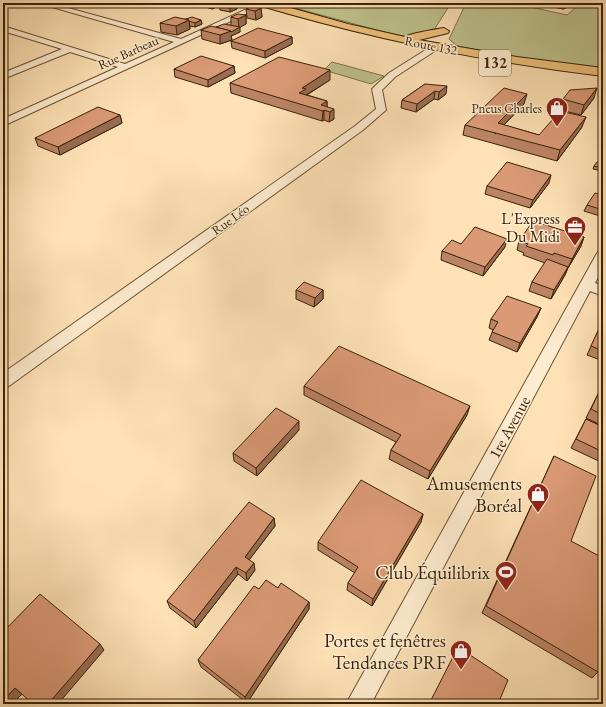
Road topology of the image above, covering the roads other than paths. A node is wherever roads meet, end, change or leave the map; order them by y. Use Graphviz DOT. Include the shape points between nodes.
graph roads {
  1 [pos="42,3"];
  2 [pos="263,3"];
  3 [pos="305,5"];
  4 [pos="284,10"];
  5 [pos="3,28"];
  6 [pos="388,36"];
  7 [pos="180,41"];
  8 [pos="437,42"];
  9 [pos="70,49"];
  10 [pos="126,67"];
  11 [pos="603,72"];
  12 [pos="3,76"];
  13 [pos="603,77"];
  14 [pos="3,123"];
  15 [pos="603,255"];
  16 [pos="595,288"];
  17 [pos="3,382"];
  18 [pos="358,704"];
  1 -- 7 [label="street"];
  2 -- 3 [label="highway"];
  2 -- 4 [label="highway, Route 132 / 132"];
  2 -- 7 [label="street, Rue Barbeau"];
  4 -- 6 [label="highway, Route 132 / 132"];
  4 -- 8 [label="highway, Route 132 / 132" via="353,33"];
  5 -- 9 [label="street"];
  6 -- 8 [label="highway, Route 132 / 132"];
  6 -- 8 [label="highway" via="420,37"];
  7 -- 10 [label="street, Rue Barbeau"];
  8 -- 11 [label="highway, Route 132 / 132" via="464,52"];
  8 -- 13 [label="highway, Route 132 / 132" via="505,64"];
  8 -- 17 [label="street, Rue Léo" via="377,89 382,110"];
  9 -- 10 [label="street"];
  9 -- 12 [label="street"];
  10 -- 14 [label="street, Rue Barbeau"];
  15 -- 16 [label="street, 1re Avenue"];
  16 -- 18 [label="street, 1re Avenue"];
}
